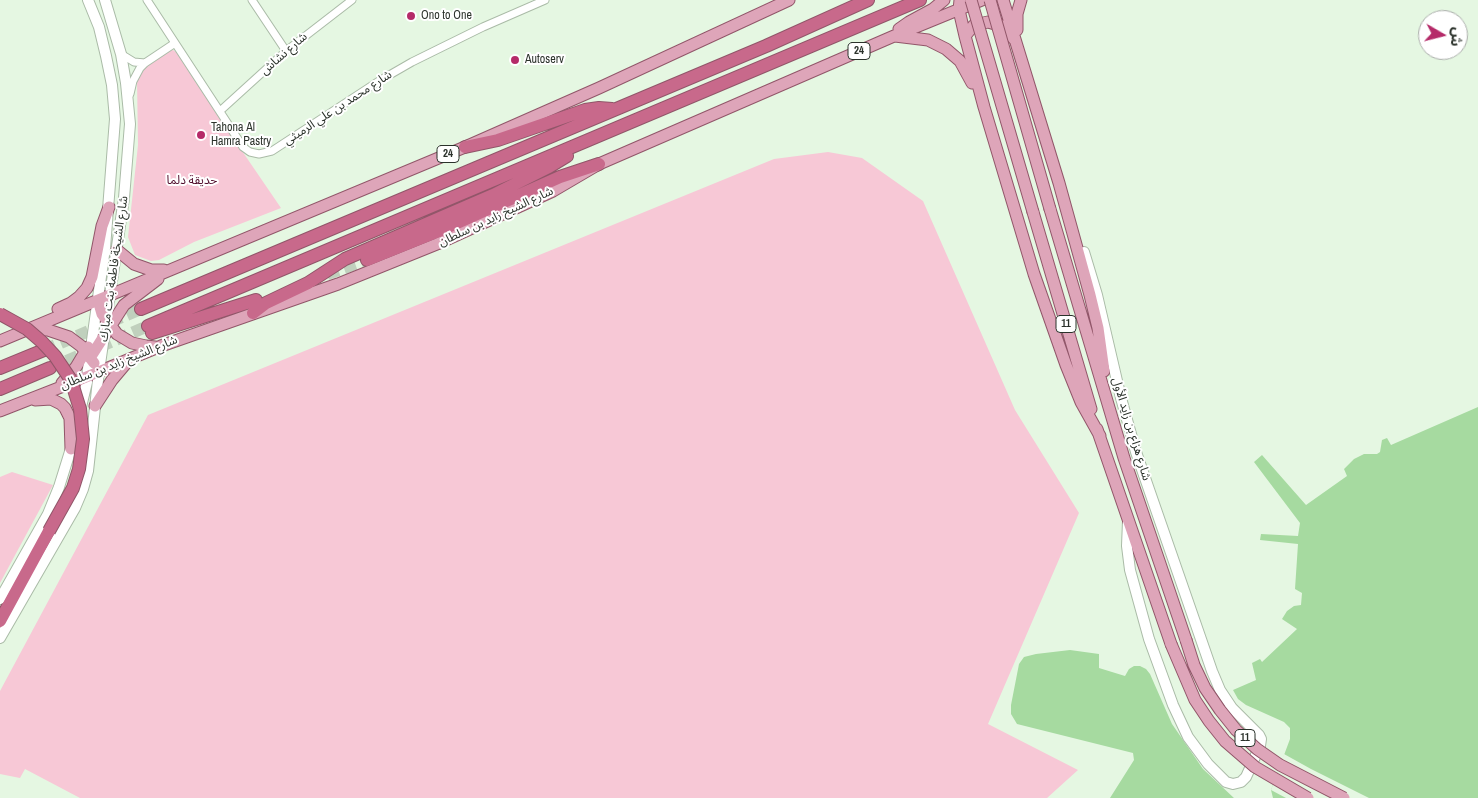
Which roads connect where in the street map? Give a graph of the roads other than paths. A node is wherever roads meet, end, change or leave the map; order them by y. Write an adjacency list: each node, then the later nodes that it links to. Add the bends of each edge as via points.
1 (88, 0): 33 (street, شارع الشيخة فاطمة بنت مبارك, via 103,42 114,102)
2 (105, 0): 23 (street, شارع الشيخة فاطمة بنت مبارك)
3 (147, 0): 20 (street, شارع محمد بن علي الرميثي)
4 (252, 0): 22 (street)
5 (352, 0): 22 (street, شارع نشاش)
6 (545, 0): 28 (street, شارع محمد بن علي الرميثي, via 412,62 268,153 255,154 246,150)
7 (789, 0): 30 (main road, 24)
8 (868, 0): 27 (highway, 24)
9 (920, 0): 29 (highway, شارع الشيخ زايد بن سلطان / 24)
10 (944, 0): 16 (main road)
11 (971, 0): 61 (main road, 11, bridge)
12 (982, 0): 17 (main road, شارع الشيخ زايد بن سلطان / 24)
13 (990, 0): 57 (main road, شارع هزاع بن زايد الأول / 11, bridge)
14 (1004, 0): 21 (main road)
15 (1021, 0): 21 (main road, via 1016,20)
16 (936, 5): 18 (main road, via 905,24)
17 (959, 5): 18 (main road, شارع الشيخ زايد بن سلطان / 24); 19 (main road)
18 (894, 36): 26 (main road, via 928,40 951,52 963,66); 31 (main road, شارع الشيخ زايد بن سلطان / 24)
19 (964, 36): 21 (main road, via 974,25 993,22 1006,29); 26 (main road)
20 (175, 43): 24 (street); 28 (street, شارع محمد بن علي الرميثي)
21 (1018, 45): 32 (main road)
22 (286, 51): 28 (street, شارع نشاش)
23 (121, 54): 24 (street); 25 (street, شارع الشيخة فاطمة بنت مبارك)
24 (144, 63): 25 (street, via 133,81)
25 (128, 101): 34 (street, شارع الشيخة فاطمة بنت مبارك, via 129,149)
26 (984, 107): 61 (main road, via 1051,323 1081,402)
27 (614, 110): 30 (highway, via 585,110); 40 (highway, 24)
28 (220, 111)
29 (579, 144): 39 (highway, شارع الشيخ زايد بن سلطان / 24, via 150,330); 41 (highway, via 549,167 472,205 345,259)
30 (465, 147): 36 (main road, 24)
31 (599, 164): 35 (highway, 24, via 560,177); 41 (main road, شارع الشيخ زايد بن سلطان, via 546,195 437,244 338,284)
32 (1059, 183): 57 (main road, via 1094,311); 63 (street, via 1074,219 1097,295 1136,452 1212,671 1232,708 1261,739 1250,770 1241,782 1229,783 1216,772 1195,747 1179,720 1137,599 1127,554)
33 (109, 207): 38 (street, شارع الشيخة فاطمة بنت مبارك); 45 (main road, via 87,288 71,303)
34 (117, 250): 36 (main road, via 142,268); 37 (street, شارع الشيخة فاطمة بنت مبارك)
35 (367, 260)
36 (168, 270): 37 (main road, 24); 43 (main road, via 129,300)
37 (111, 294): 38 (main road, 24); 43 (street, شارع الشيخة فاطمة بنت مبارك)
38 (98, 300): 43 (main road); 44 (main road); 46 (street, شارع الشيخة فاطمة بنت مبارك)
39 (256, 300)
40 (141, 309)
41 (253, 313): 47 (main road, شارع الشيخ زايد بن سلطان)
42 (0, 314): 65 (highway, bridge, via 27,329 61,363 71,380 80,409 83,440 73,488)
43 (107, 328): 46 (main road); 47 (main road, via 132,343); 49 (main road); 53 (street, شارع الشيخة فاطمة بنت مبارك)
44 (27, 330): 45 (main road); 49 (main road, via 56,332 75,342)
45 (0, 340)
46 (93, 340): 49 (main road)
47 (161, 346): 50 (main road, شارع الشيخ زايد بن سلطان)
48 (44, 350): 51 (highway)
49 (88, 355): 53 (main road); 54 (street, شارع الشيخة فاطمة بنت مبارك); 55 (main road)
50 (130, 359): 53 (main road, شارع الشيخ زايد بن سلطان); 59 (main road)
51 (0, 368)
52 (50, 368): 56 (highway, شارع الشيخ زايد بن سلطان)
53 (100, 371): 54 (main road, شارع الشيخ زايد بن سلطان); 59 (street, شارع الشيخة فاطمة بنت مبارك)
54 (87, 379): 55 (main road, شارع الشيخ زايد بن سلطان); 62 (street, شارع الشيخة فاطمة بنت مبارك)
55 (57, 388): 58 (main road, شارع الشيخ زايد بن سلطان)
56 (0, 389)
57 (1106, 395): 68 (main road, شارع هزاع بن زايد الأول / 11, bridge, via 1124,458 1194,665 1205,688 1236,730 1257,749 1280,765)
58 (24, 400): 60 (main road, شارع الشيخ زايد بن سلطان); 62 (main road, via 51,399 61,404 70,418)
59 (96, 406): 66 (street, شارع الشيخة فاطمة بنت مبارك, via 88,471 80,498)
60 (0, 411)
61 (1100, 436): 63 (main road, 11)
62 (71, 449): 64 (street, شارع الشيخة فاطمة بنت مبارك, via 48,514)
63 (1128, 521): 67 (main road, 11, bridge, via 1171,644 1195,700 1221,736 1255,767)
64 (0, 599)
65 (0, 620)
66 (0, 638)
67 (1308, 798)
68 (1344, 798)

